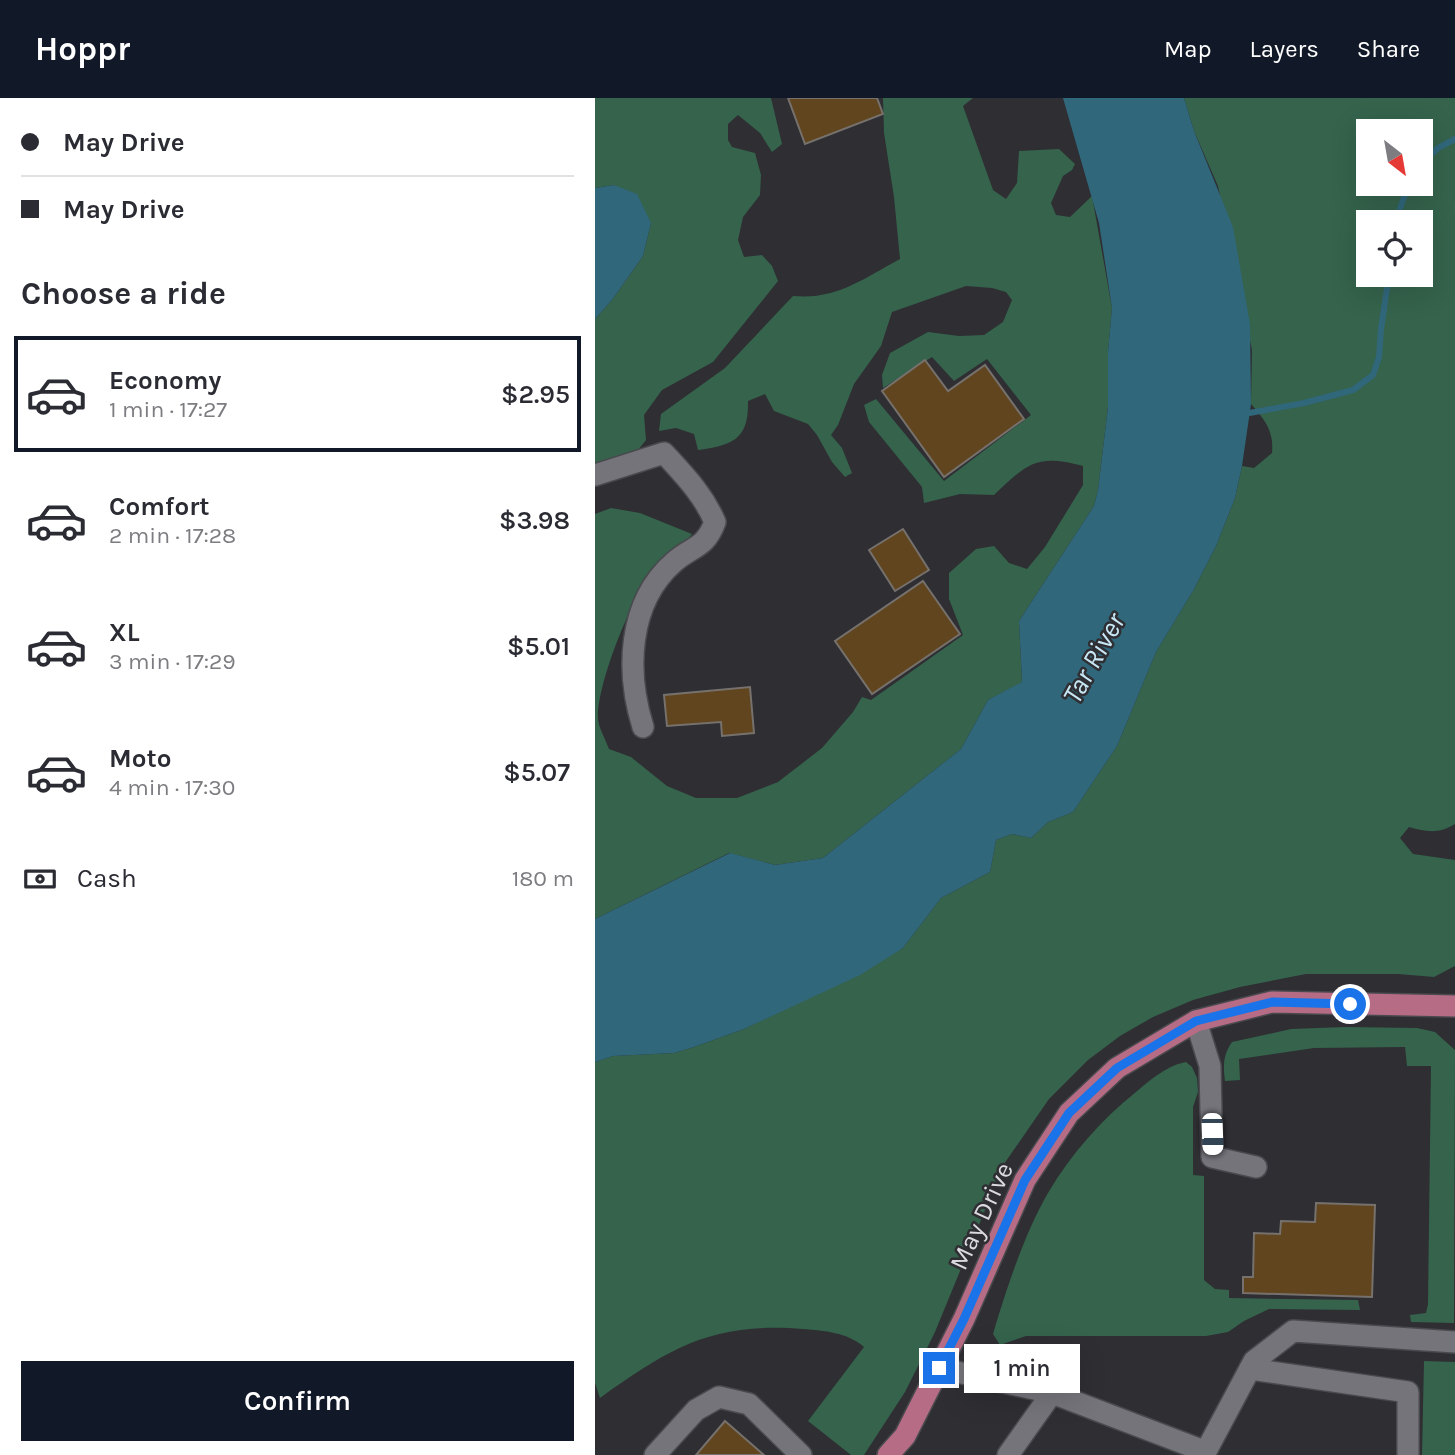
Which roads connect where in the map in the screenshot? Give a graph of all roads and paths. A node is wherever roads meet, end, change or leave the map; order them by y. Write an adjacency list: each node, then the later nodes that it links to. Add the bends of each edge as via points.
1 (595, 475): 2 (street, via 664,453 697,489 715,522 709,538 660,577 638,624 632,684)
2 (643, 727)
3 (1455, 1006): 4 (main road, May Drive, via 1272,1002)
4 (1196, 1021): 5 (street, via 1210,1066 1212,1157); 7 (main road, May Drive, via 1117,1068 1069,1113 1025,1180)
5 (1256, 1167)
6 (1455, 1342): 8 (street, via 1293,1331)
7 (939, 1368): 9 (street); 13 (main road, May Drive, via 905,1436)
8 (1250, 1369): 10 (street); 15 (street, via 1408,1392)
9 (1052, 1393): 10 (street); 14 (street)
10 (1204, 1453)
11 (656, 1455): 12 (street, via 696,1410 719,1397 749,1404)
12 (801, 1455)
13 (888, 1455)
14 (1008, 1455)
15 (1408, 1455)

